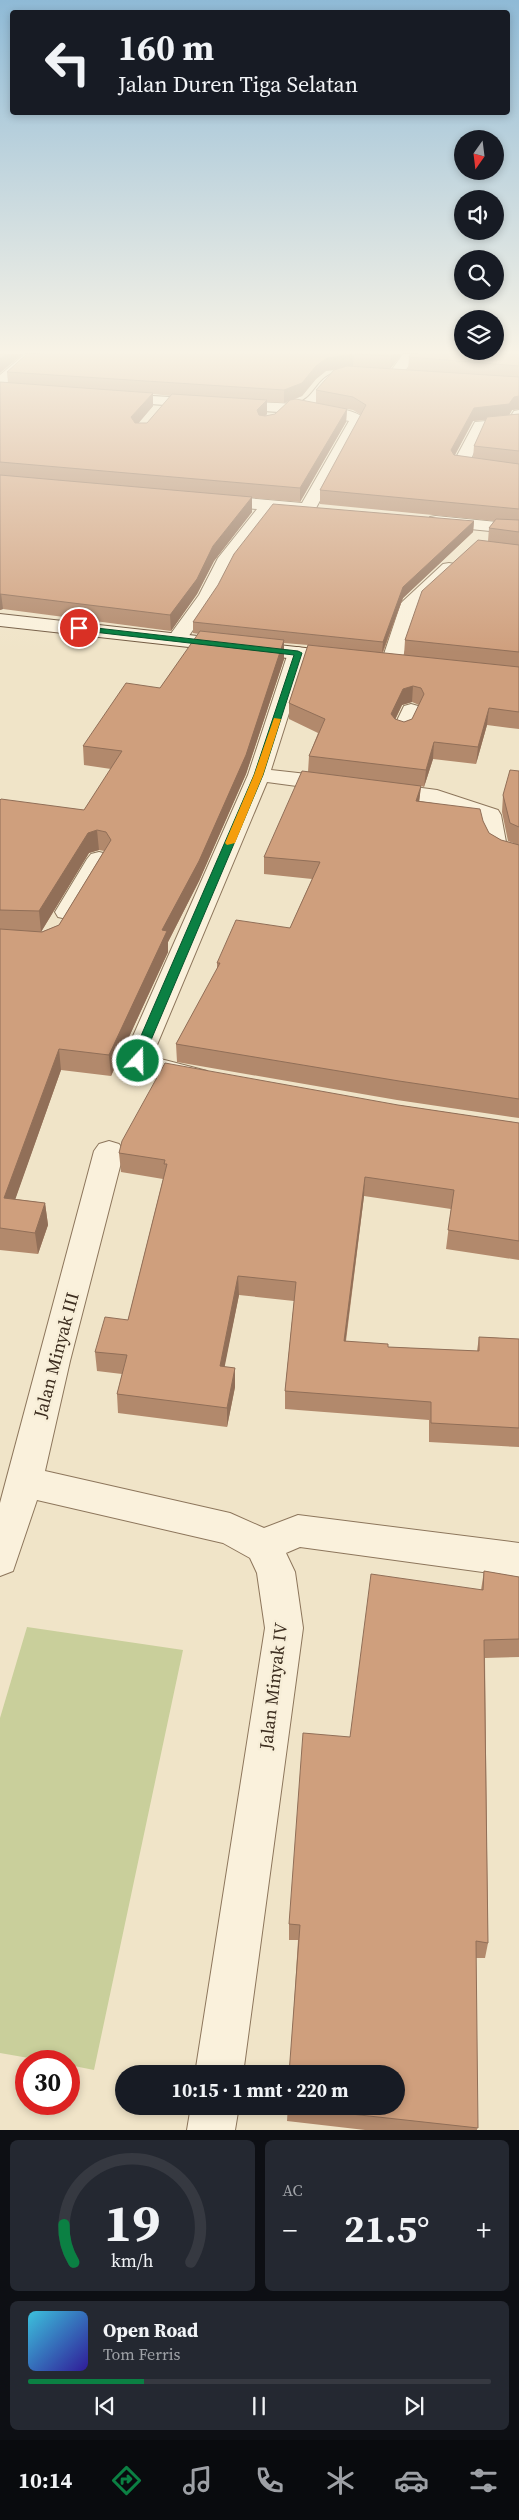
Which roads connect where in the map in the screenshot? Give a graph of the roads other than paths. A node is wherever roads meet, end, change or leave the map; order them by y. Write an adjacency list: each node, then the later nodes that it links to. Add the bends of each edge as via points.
1 (337, 453): 6 (street)
2 (466, 453): 3 (street, via 460,465)
3 (519, 472)
4 (200, 499): 5 (street)
5 (269, 505): 6 (street); 14 (street, via 224,562 208,595)
6 (306, 508): 7 (street)
7 (326, 510)
8 (422, 519): 9 (street)
9 (490, 526): 10 (street); 11 (street)
10 (519, 528)
11 (478, 540)
12 (459, 558): 15 (street, via 410,603 384,662)
13 (0, 620): 14 (street)
14 (177, 639): 15 (street)
15 (298, 653): 18 (street)
16 (411, 710): 17 (street)
17 (402, 731)
18 (259, 775): 19 (street, via 437,797 477,809 490,815 496,845 504,852); 22 (street, via 138,1061 153,1068)
19 (519, 854)
20 (99, 859): 21 (street)
21 (56, 931)
22 (218, 1080)
23 (110, 1151): 24 (street, Jalan Minyak III)
24 (25, 1482): 25 (street, via 230,1528); 26 (street, Jalan Minyak III)
25 (263, 1546): 27 (street, via 298,1531); 28 (street, Jalan Minyak IV, via 276,1572 284,1628)
26 (0, 1559)
27 (519, 1560)
28 (220, 2065)
29 (213, 2115): 30 (street)
30 (211, 2130)

